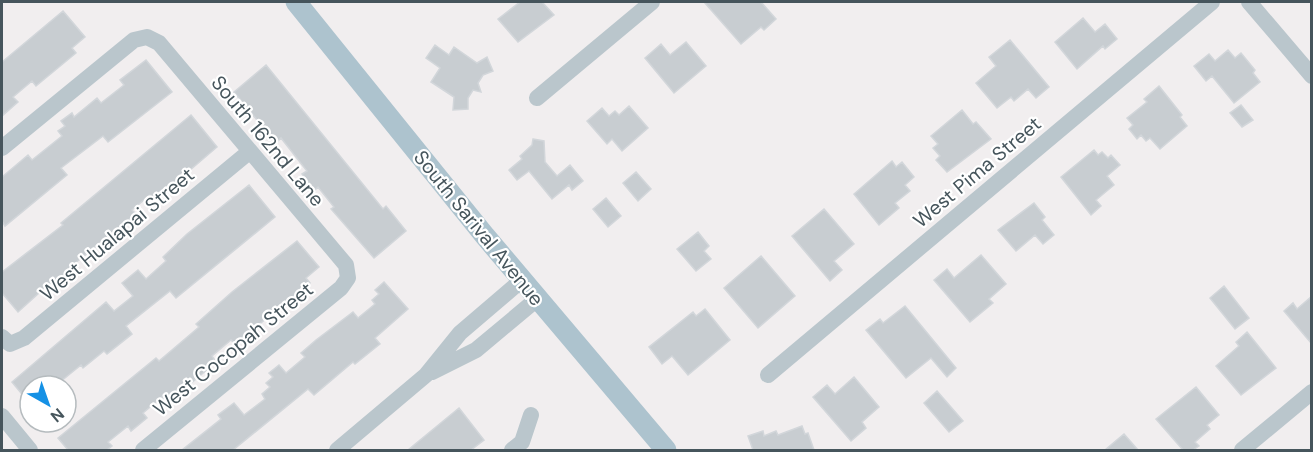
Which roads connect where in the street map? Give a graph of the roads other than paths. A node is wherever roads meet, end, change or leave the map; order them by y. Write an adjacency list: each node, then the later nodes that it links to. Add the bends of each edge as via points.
1 (296, 2): 10 (main road, South Sarival Avenue)
2 (652, 2): 6 (street)
3 (1212, 2): 14 (street, West Pima Street)
4 (1249, 2): 5 (street)
5 (1311, 76)
6 (537, 98)
7 (2, 148): 8 (street, South 162nd Lane, via 134,40 147,37 159,43)
8 (249, 152): 9 (street, South 162nd Lane, via 346,265); 12 (street, West Hualapai Street, via 24,338)
9 (348, 278): 19 (street, West Cocopah Street, via 341,288)
10 (522, 280): 11 (main road, South Sarival Avenue); 13 (street, via 460,333)
11 (537, 299): 13 (street, via 476,350); 22 (main road, South Sarival Avenue)
12 (6, 341)
13 (426, 375): 20 (street)
14 (768, 375)
15 (1311, 392): 23 (street)
16 (531, 415): 21 (street, via 522,442)
17 (2, 416): 18 (street)
18 (30, 450)
19 (143, 450)
20 (337, 450)
21 (512, 450)
22 (666, 450)
23 (1242, 450)

